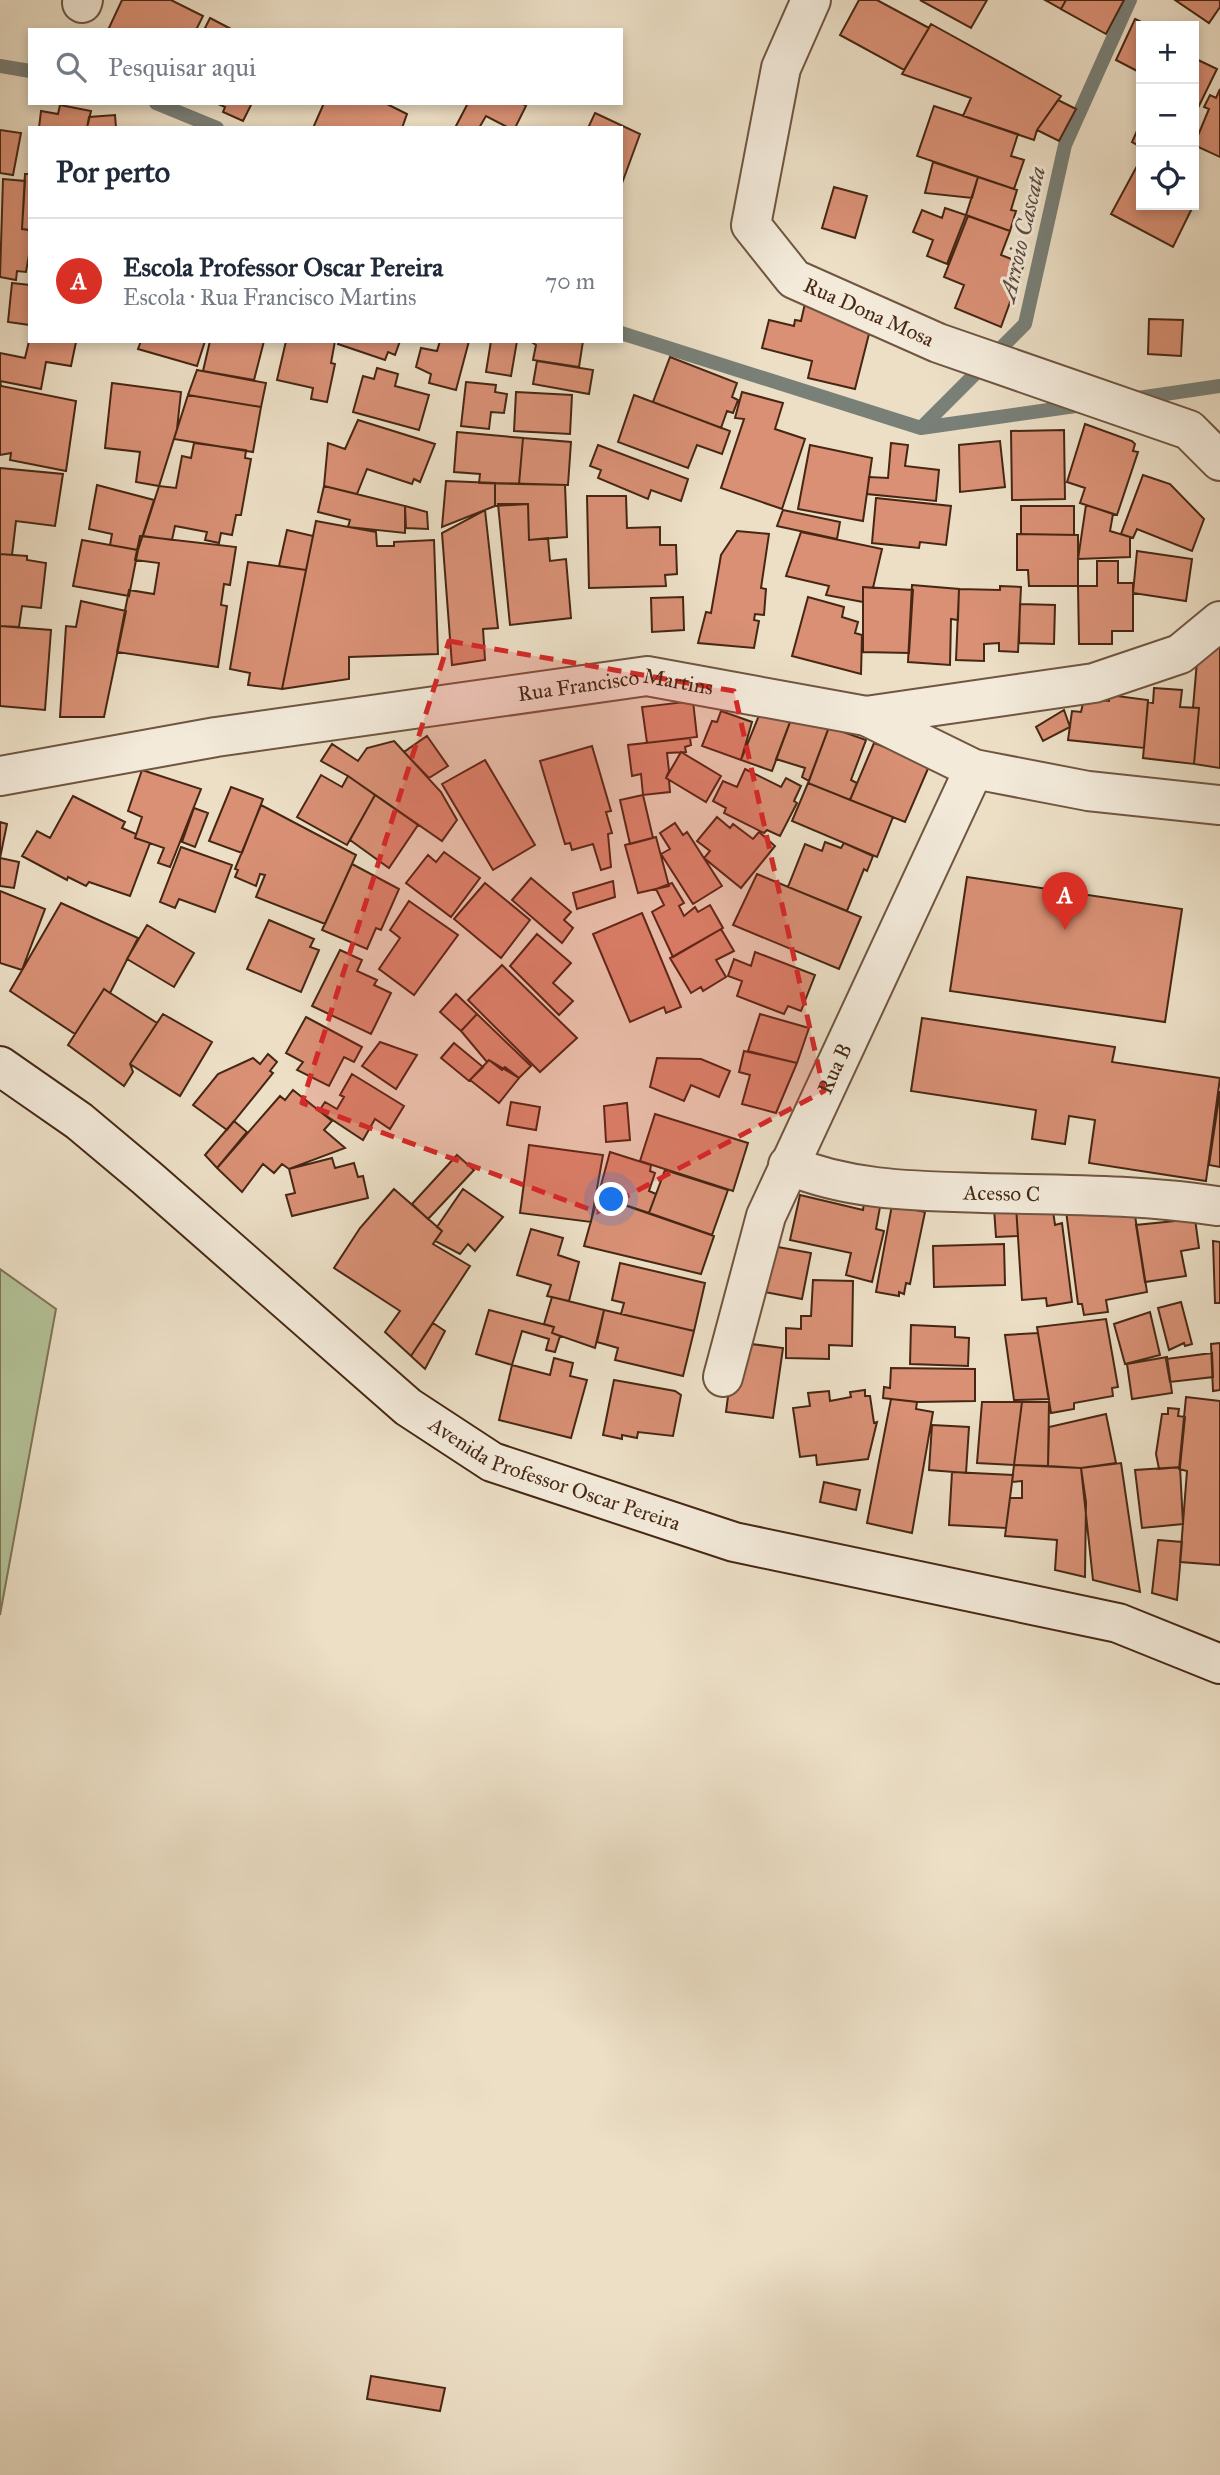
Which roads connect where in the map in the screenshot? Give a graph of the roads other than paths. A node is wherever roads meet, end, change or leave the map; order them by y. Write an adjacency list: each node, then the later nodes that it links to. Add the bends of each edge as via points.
1 (811, 0): 2 (street, Rua Dona Mosa, via 781,68 751,225 794,279 938,342 1189,430)
2 (1220, 461)
3 (1220, 621): 4 (street, via 1180,654 1094,683)
4 (866, 716): 5 (street, Rua Francisco Martins); 6 (street, Rua Francisco Martins, via 647,676 216,737)
5 (974, 769): 7 (street, Rua Francisco Martins, via 1088,791); 9 (street, Rua B)
6 (0, 776)
7 (1220, 805)
8 (0, 1066): 12 (street, Avenida Professor Oscar Pereira, via 79,1121 408,1406 492,1462 734,1542 1118,1623)
9 (788, 1165): 10 (street, Acesso C, via 821,1179 890,1190 1162,1198); 11 (street, Rua B, via 766,1216)
10 (1217, 1206)
11 (723, 1377)
12 (1218, 1657)

